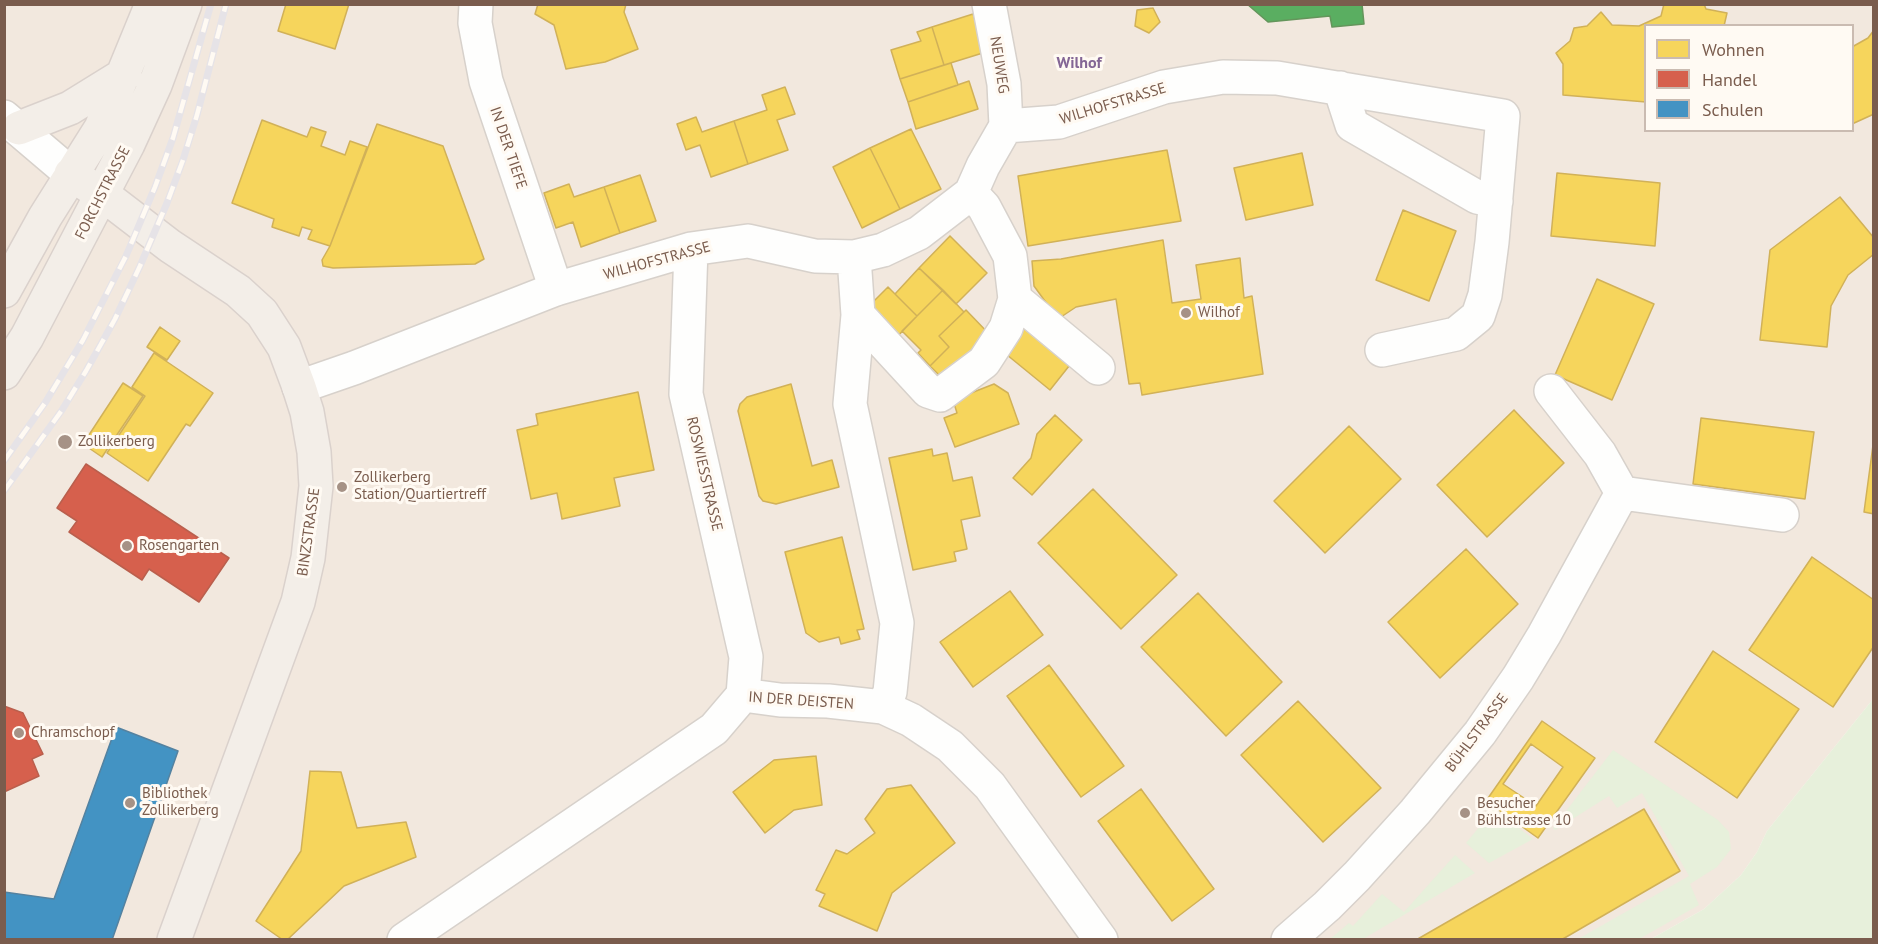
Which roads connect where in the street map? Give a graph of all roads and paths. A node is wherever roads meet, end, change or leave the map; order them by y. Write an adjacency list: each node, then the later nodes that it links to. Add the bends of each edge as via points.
1 (152, 4): 5 (main road)
2 (185, 4): 11 (main road, FORCHSTRASSE, via 155,85)
3 (476, 4): 15 (street, IN DER TIEFE, via 475,23 486,81)
4 (989, 4): 8 (street, NEUWEG, via 1004,84)
5 (124, 74): 7 (main road, via 70,108); 9 (main road, via 101,128)
6 (1340, 88): 8 (street, WILHOFSTRASSE, via 1277,78 1223,77 1164,87 1059,122); 12 (street, via 1352,125 1477,197); 12 (street, WILHOFSTRASSE, via 1503,116)
7 (12, 123): 9 (street)
8 (1006, 126): 10 (street, WILHOFSTRASSE)
9 (71, 174): 11 (main road, BINZSTRASSE); 16 (main road)
10 (971, 193): 14 (street, WILHOFSTRASSE, via 919,233 883,250); 17 (street, via 984,207 1010,256)
11 (102, 194): 21 (main road, FORCHSTRASSE); 22 (main road, BINZSTRASSE, via 238,291 262,314 284,347)
12 (1496, 201): 19 (street, via 1485,295 1478,316 1456,334)
13 (691, 249): 14 (street, WILHOFSTRASSE, via 748,241 815,255); 15 (street, WILHOFSTRASSE); 26 (street, ROSWIESSTRASSE, via 686,394 746,657)
14 (854, 256): 18 (street)
15 (556, 289): 22 (street, WILHOFSTRASSE)
16 (4, 291)
17 (1015, 299): 18 (street, via 1006,328 984,362 940,395 928,391); 20 (street)
18 (858, 315): 27 (street, via 850,404 897,623 890,692)
19 (1382, 350)
20 (1098, 368)
21 (4, 373)
22 (299, 387): 28 (main road, BINZSTRASSE, via 307,412 316,486 308,558 298,602)
23 (1551, 392): 24 (street, via 1600,454)
24 (1622, 493): 25 (street); 31 (street, BÜHLSTRASSE, via 1544,635 1480,733 1358,876)
25 (1782, 514)
26 (742, 695): 27 (street, IN DER DEISTEN); 29 (street, IN DER DEISTEN, via 714,729)
27 (883, 707): 30 (street, IN DER DEISTEN, via 950,746 990,786)
28 (174, 939)
29 (404, 939)
30 (1101, 939)
31 (1288, 939)

